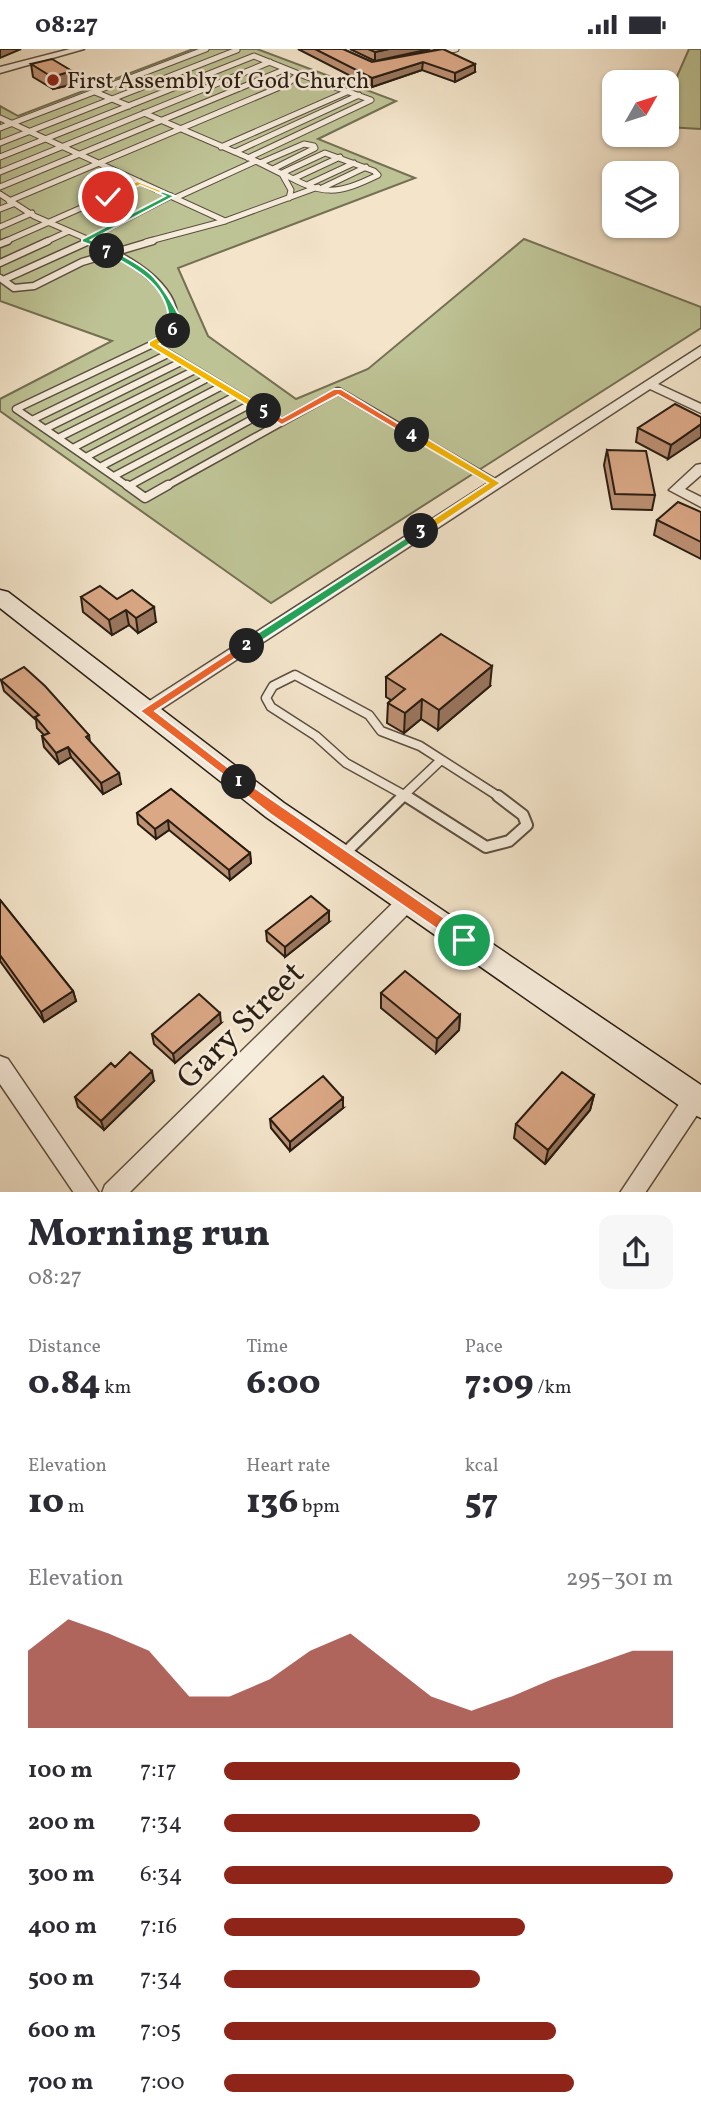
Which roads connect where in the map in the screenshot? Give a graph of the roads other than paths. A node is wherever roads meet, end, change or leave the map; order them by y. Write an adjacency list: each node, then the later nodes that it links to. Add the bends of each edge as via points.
1 (80, 49): 9 (street)
2 (206, 49): 12 (lane)
3 (456, 49): 5 (lane)
4 (236, 50): 6 (lane); 14 (lane)
5 (429, 55)
6 (254, 56): 7 (lane); 15 (lane)
7 (270, 62): 8 (lane); 16 (lane)
8 (286, 69): 10 (lane); 18 (lane)
9 (0, 70)
10 (299, 74): 11 (lane); 21 (lane, via 287,84)
11 (349, 91): 13 (lane); 25 (lane)
12 (95, 92): 14 (lane); 19 (lane)
13 (359, 95): 27 (lane); 31 (lane, via 371,100)
14 (113, 99): 15 (lane); 22 (lane)
15 (129, 106): 16 (lane); 23 (lane)
16 (145, 113): 18 (lane); 26 (lane)
17 (0, 118): 19 (lane)
18 (161, 120): 21 (lane); 28 (lane)
19 (12, 124): 20 (lane); 22 (lane)
20 (0, 128)
21 (181, 129): 25 (lane); 34 (lane)
22 (29, 131): 23 (lane); 24 (lane)
23 (45, 139): 26 (lane); 29 (lane)
24 (0, 143)
25 (221, 146): 27 (lane)
26 (62, 147): 28 (lane); 37 (lane)
27 (235, 152): 31 (lane)
28 (79, 154): 34 (lane); 42 (lane)
29 (0, 157)
30 (340, 157): 33 (lane); 38 (lane, via 325,153); 39 (lane)
31 (248, 158): 32 (lane)
32 (258, 162): 36 (lane); 36 (lane, via 304,144 314,146); 45 (lane)
33 (354, 163): 35 (lane); 41 (lane)
34 (100, 164): 40 (lane); 47 (lane)
35 (366, 167): 43 (lane); 43 (lane, via 377,174 342,192)
36 (272, 169): 38 (lane)
37 (0, 172)
38 (282, 173): 39 (lane); 46 (lane, via 291,190)
39 (295, 178): 41 (lane)
40 (140, 182): 45 (lane); 51 (lane)
41 (309, 184): 43 (lane)
42 (0, 187)
43 (320, 188): 46 (lane)
44 (0, 194): 47 (lane)
45 (173, 197): 50 (lane); 54 (lane)
46 (289, 198): 50 (lane)
47 (7, 202): 48 (lane); 49 (lane)
48 (0, 209)
49 (32, 213): 51 (lane); 52 (lane)
50 (225, 221): 56 (lane)
51 (50, 223): 53 (lane); 55 (lane)
52 (0, 227)
53 (67, 232): 54 (lane); 57 (lane)
54 (86, 241): 56 (lane); 58 (lane)
55 (0, 244)
56 (111, 252): 58 (lane, via 34,286 14,288); 59 (lane, via 150,275 175,315 172,332)
57 (0, 263)
58 (1, 279)
59 (153, 344): 61 (lane); 72 (lane, via 16,409)
60 (701, 350): 65 (street)
61 (168, 354): 62 (lane); 72 (lane)
62 (181, 362): 63 (lane); 74 (lane)
63 (195, 370): 64 (lane); 75 (lane)
64 (208, 378): 66 (lane); 76 (lane)
65 (654, 381): 68 (street); 70 (street); 81 (street)
66 (222, 386): 67 (lane); 77 (lane)
67 (237, 395): 69 (lane); 78 (lane)
68 (701, 398)
69 (251, 404): 71 (lane); 80 (lane)
70 (701, 409)
71 (265, 412): 73 (lane); 82 (lane)
72 (32, 420): 74 (lane)
73 (282, 422): 81 (lane, via 338,391); 82 (lane, via 145,498)
74 (45, 429): 75 (lane)
75 (58, 438): 76 (lane)
76 (73, 448): 77 (lane)
77 (86, 457): 78 (lane)
78 (100, 467): 80 (lane)
79 (701, 468): 83 (street, via 676,490)
80 (114, 476): 82 (lane)
81 (496, 483): 85 (street)
82 (129, 486)
83 (701, 503)
84 (0, 597): 85 (main road)
85 (146, 711): 88 (main road)
86 (441, 760): 87 (lane); 87 (lane, via 523,815 527,825 516,838 486,847); 87 (lane, via 381,731 369,715 295,675 267,691 271,707 316,736 346,763)
87 (404, 795): 88 (lane)
88 (342, 856): 89 (main road)
89 (408, 901): 91 (main road); 93 (street, Gary Street)
90 (0, 1066): 92 (street)
91 (698, 1101): 94 (street)
92 (88, 1192)
93 (113, 1192)
94 (631, 1192)

